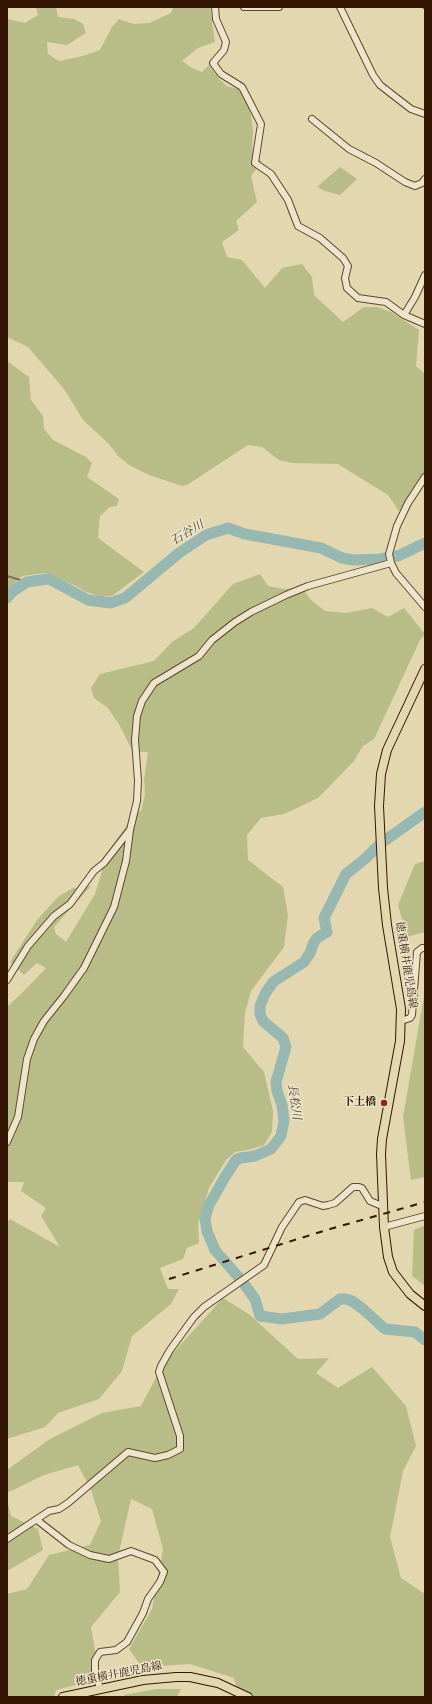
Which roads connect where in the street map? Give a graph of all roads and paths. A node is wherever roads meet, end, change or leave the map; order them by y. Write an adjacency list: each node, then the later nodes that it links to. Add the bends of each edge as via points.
1 (215, 7): 9 (street, via 216,19 226,42 224,50 213,63 221,74 242,87 261,124 255,163 271,174 288,200 298,226 320,238 343,258 348,266 345,278 347,288 358,298 386,302)
2 (244, 7): 3 (street)
3 (279, 7)
4 (340, 7): 5 (street, via 380,85 411,108)
5 (425, 114)
6 (312, 119): 7 (street, via 349,149 405,182 415,186)
7 (425, 179)
8 (425, 275): 9 (street, via 416,297)
9 (404, 315): 10 (street)
10 (425, 324)
11 (425, 477): 12 (street, via 397,526 389,554)
12 (391, 563): 13 (street, via 396,573); 15 (street, via 308,586 251,612 212,640 199,656 154,684 142,700 137,716 137,801)
13 (425, 608)
14 (425, 669): 18 (main road, 徳重横井鹿児島線, via 387,750 380,786 383,888 399,988)
15 (130, 830): 17 (street, via 104,863 94,871 70,904 54,916 28,946); 19 (street, via 126,861 114,907 84,968 34,1039 27,1059 18,1116)
16 (425, 948): 18 (street, via 417,952 412,1015)
17 (7, 980)
18 (401, 1022): 20 (main road, 徳重横井鹿児島線, via 400,1041 382,1139)
19 (7, 1142)
20 (382, 1206): 22 (main road, 徳重横井鹿児島線); 24 (street, via 370,1201 362,1188 358,1187 353,1187 328,1206 305,1200 299,1202 282,1226 264,1265 204,1307 194,1317 170,1350 159,1372 180,1436 180,1449 155,1458 128,1452 68,1503 59,1509 49,1511)
21 (425, 1216): 22 (street)
22 (384, 1227): 23 (main road, 徳重横井鹿児島線, via 393,1272 410,1294)
23 (425, 1306)
24 (37, 1520): 25 (street); 26 (street, via 69,1545 90,1555 109,1559 131,1552 155,1560 164,1572 126,1642 116,1650 100,1652 94,1660)
25 (7, 1539)
26 (100, 1689): 27 (main road, 徳重横井鹿児島線); 28 (main road, 徳重横井鹿児島線, via 165,1677 190,1677 218,1683)
27 (63, 1697)
28 (248, 1697)

